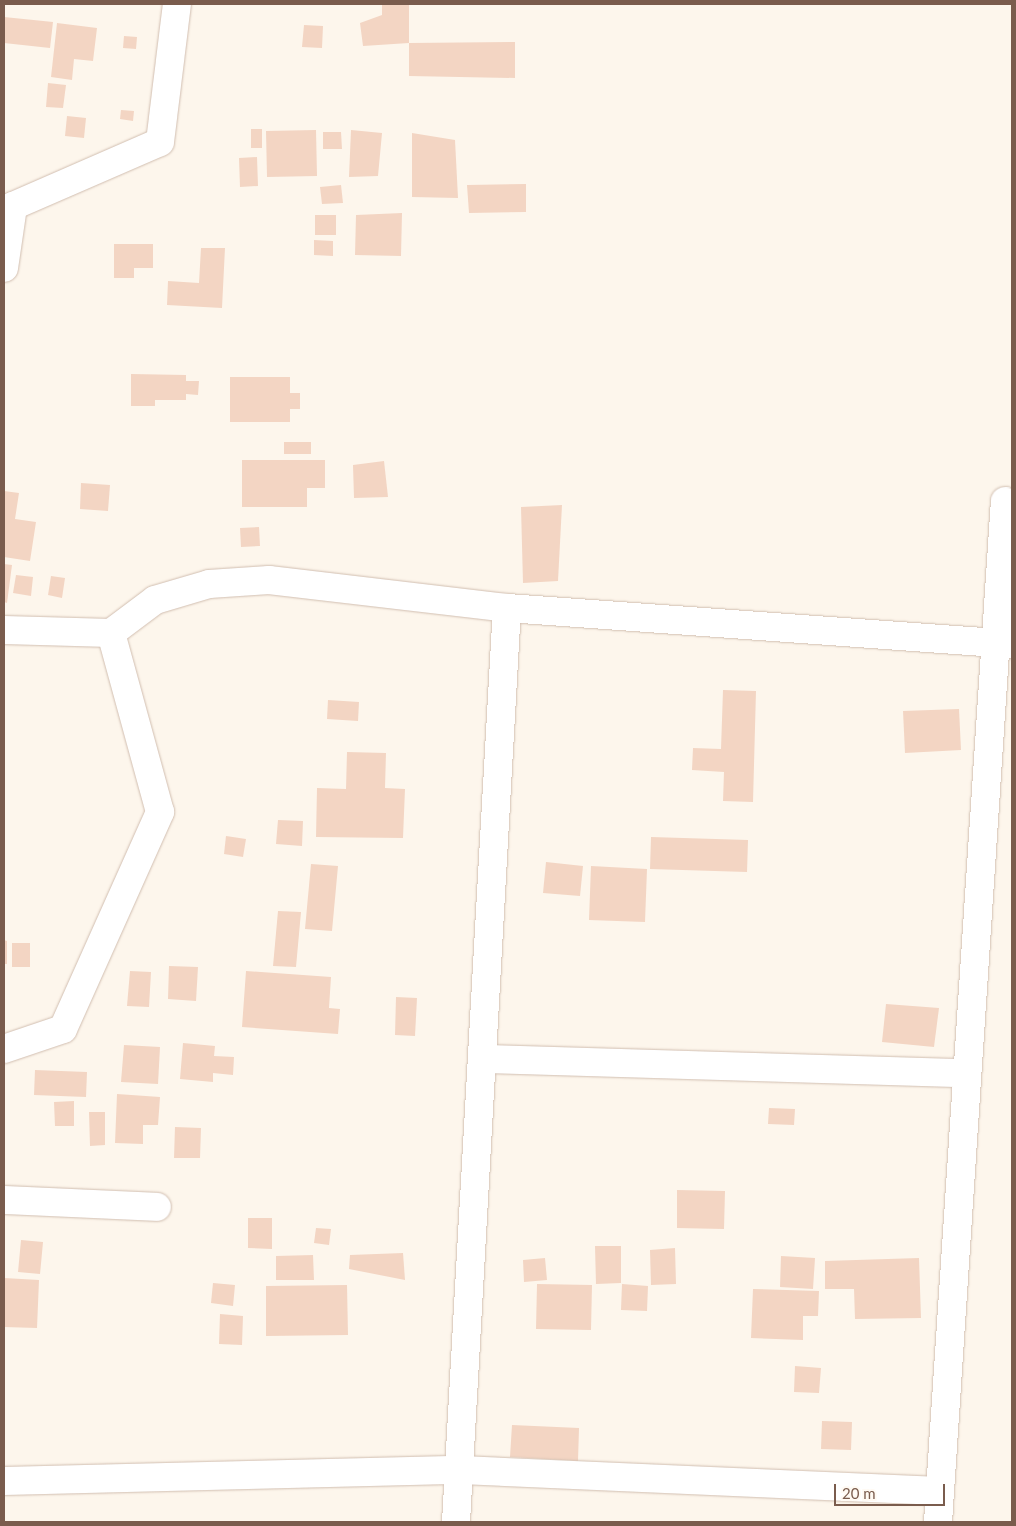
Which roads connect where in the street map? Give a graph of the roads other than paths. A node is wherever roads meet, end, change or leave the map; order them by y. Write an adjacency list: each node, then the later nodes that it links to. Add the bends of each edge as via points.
1 (177, 4): 2 (street, via 160,142)
2 (9, 205): 3 (street)
3 (4, 268)
4 (1005, 501): 8 (street)
5 (507, 608): 7 (street, via 269,580 209,584 155,600); 8 (street); 10 (street)
6 (4, 630): 7 (street)
7 (111, 633): 9 (street, via 160,812 63,1029)
8 (1004, 644): 11 (street)
9 (4, 1049)
10 (484, 1059): 11 (street); 14 (street)
11 (968, 1073): 16 (street)
12 (4, 1200): 13 (street)
13 (157, 1207)
14 (461, 1470): 15 (street); 16 (street); 17 (street)
15 (4, 1481)
16 (940, 1491): 18 (street)
17 (456, 1522)
18 (938, 1522)

